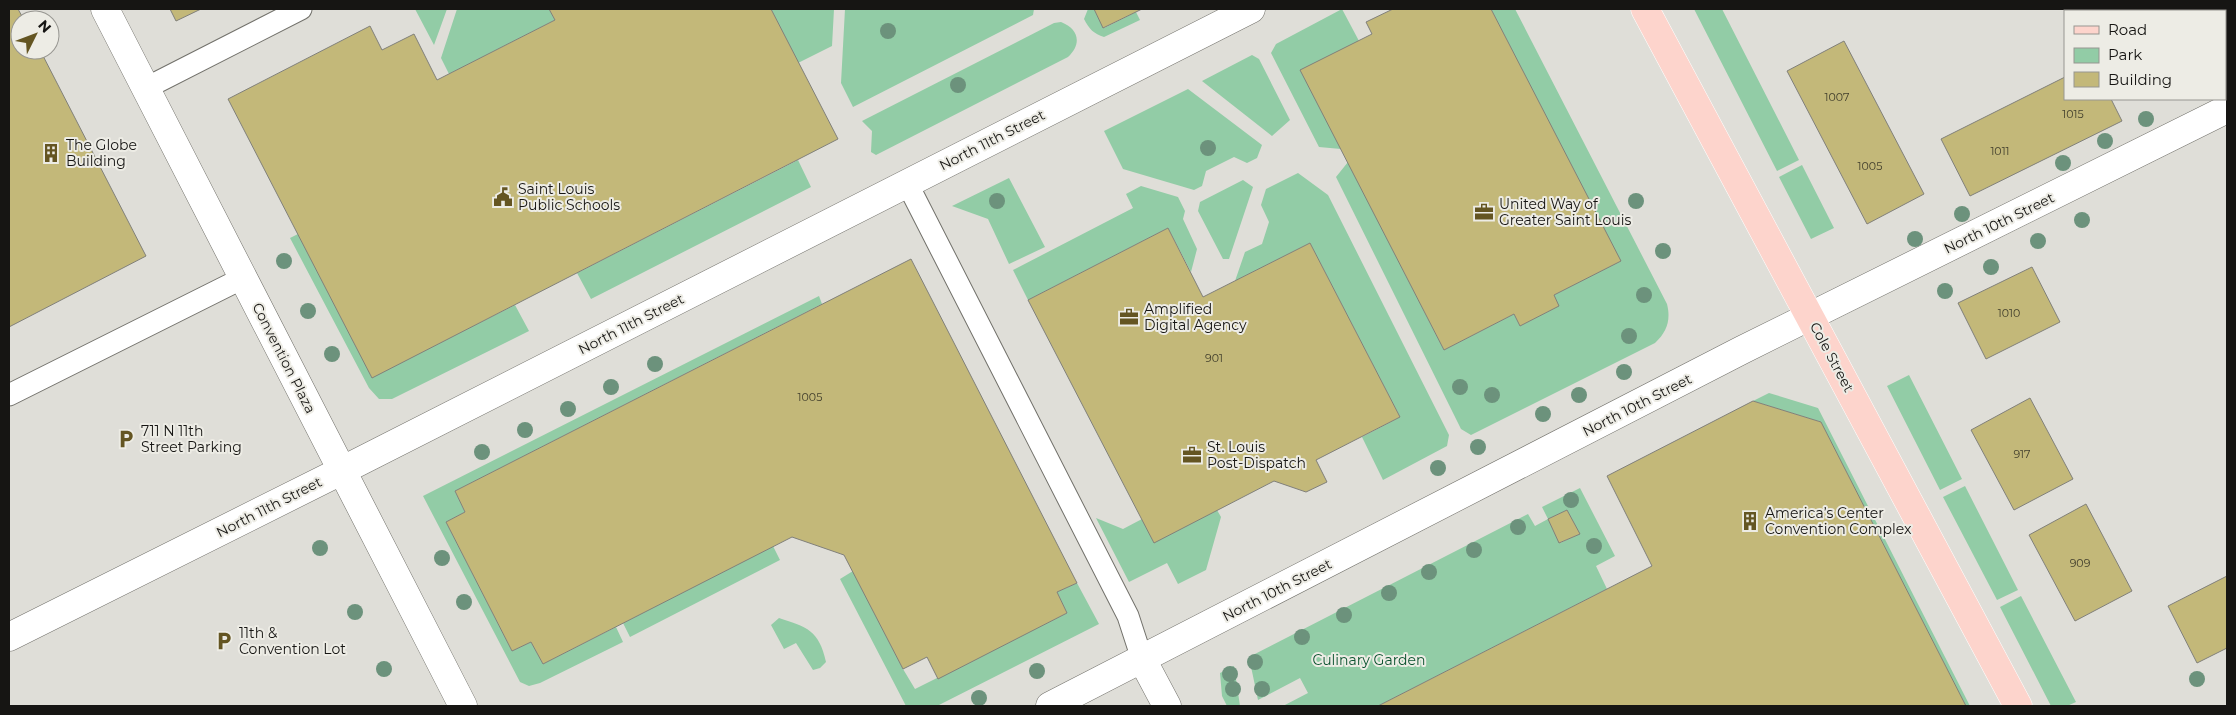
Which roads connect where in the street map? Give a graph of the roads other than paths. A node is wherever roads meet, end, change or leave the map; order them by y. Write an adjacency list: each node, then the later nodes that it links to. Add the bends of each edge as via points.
1 (105, 9): 5 (street, Convention Plaza)
2 (301, 9): 5 (lane)
3 (1251, 9): 7 (street, North 11th Street)
4 (1645, 9): 9 (main road, Cole Street)
5 (146, 88): 8 (street, Convention Plaza)
6 (2227, 109): 9 (street, North 10th Street)
7 (907, 183): 11 (street, North 11th Street); 13 (lane, via 1128,616)
8 (243, 278): 10 (lane); 11 (street, Convention Plaza)
9 (1810, 316): 13 (street, North 10th Street); 17 (main road, Cole Street)
10 (9, 395)
11 (341, 471): 12 (street, North 11th Street); 14 (street, Convention Plaza)
12 (9, 637)
13 (1142, 659): 15 (street, North 10th Street); 16 (street)
14 (463, 706)
15 (1050, 706)
16 (1167, 706)
17 (2018, 706)

